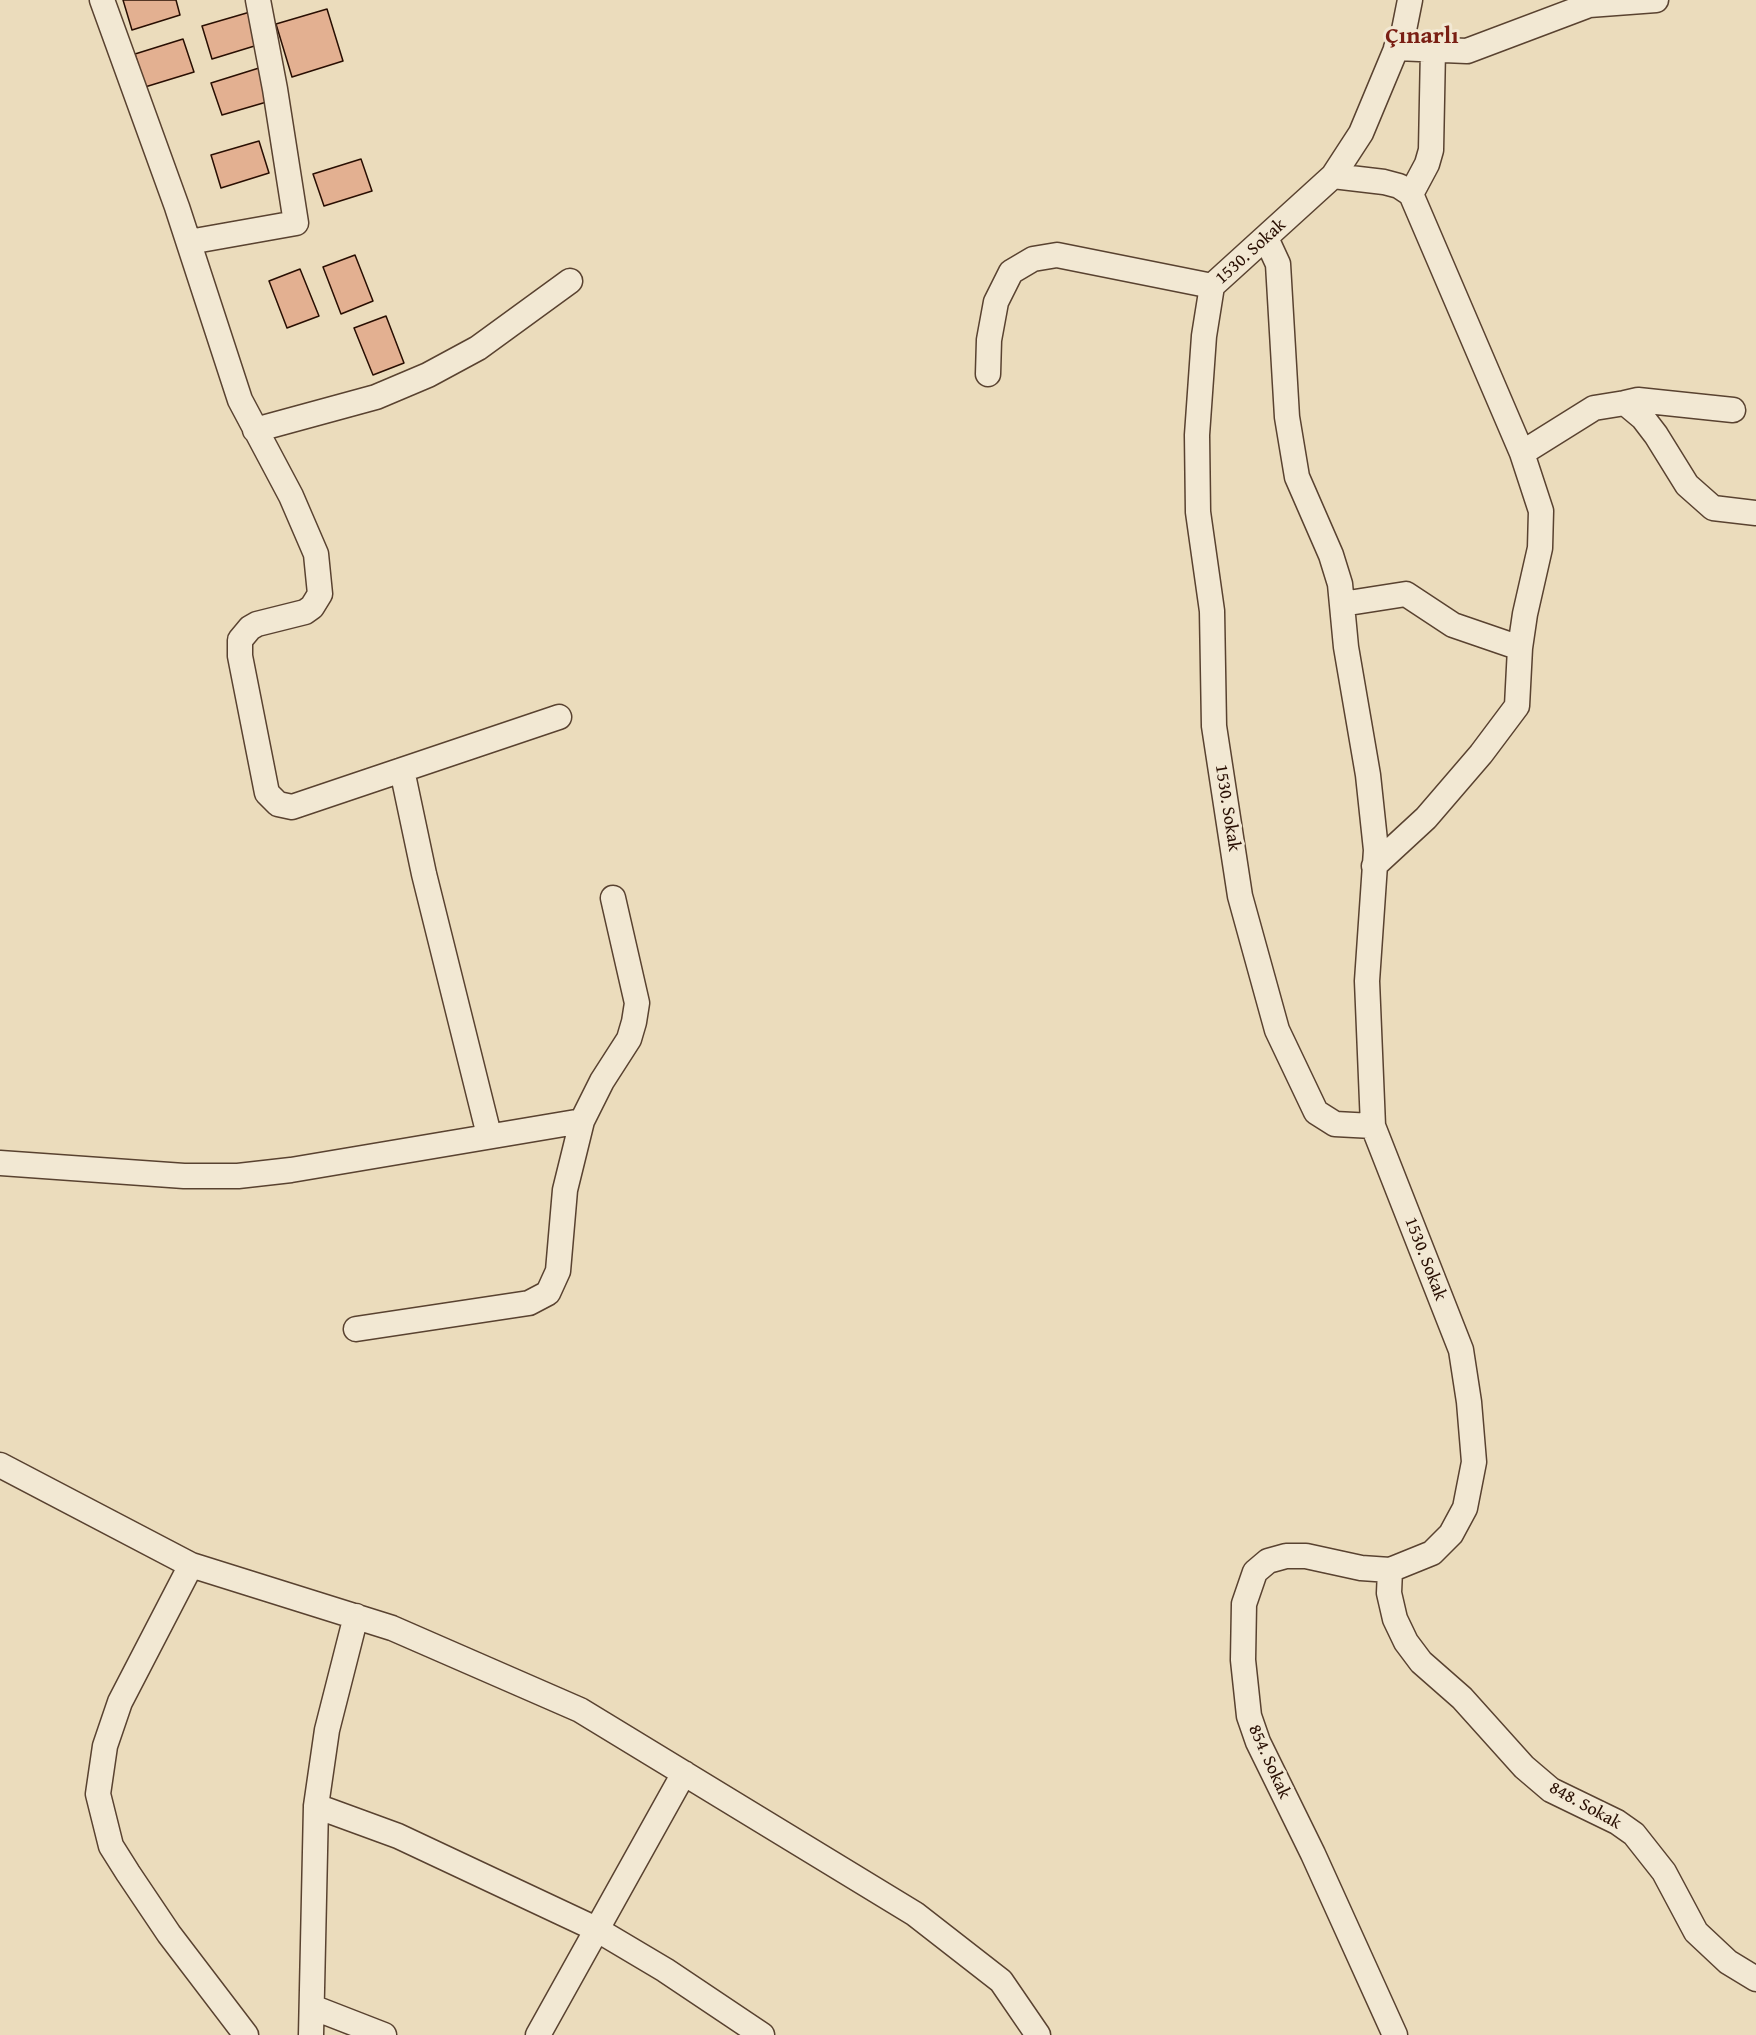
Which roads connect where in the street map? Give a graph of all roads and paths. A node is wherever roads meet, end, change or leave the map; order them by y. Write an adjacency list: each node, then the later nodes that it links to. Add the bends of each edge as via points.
1 (102, 0): 10 (street)
2 (258, 0): 10 (street, via 296,223)
3 (1410, 0): 5 (street, 1530. Sokak)
4 (1656, 0): 6 (street, via 1588,5 1467,51)
5 (1396, 48): 6 (street); 7 (street, 1530. Sokak, via 1361,134)
6 (1433, 49): 8 (street, via 1431,150)
7 (1333, 176): 8 (street, via 1384,182); 9 (street, 1530. Sokak)
8 (1411, 194): 17 (street)
9 (1266, 238): 12 (street, 1530. Sokak); 19 (street, via 1278,264 1287,417 1297,477 1331,555)
10 (189, 243): 16 (street, via 240,400)
11 (570, 281): 16 (street, via 478,348 428,375 367,400)
12 (1212, 286): 13 (street, via 1057,255 1033,259 1011,272 996,302); 26 (street, 1530. Sokak, via 1197,435 1198,512 1212,611 1214,726 1240,896 1277,1030 1316,1112 1335,1124)
13 (988, 374)
14 (1624, 404): 15 (street, via 1638,400); 17 (street, via 1594,408); 18 (street, via 1643,418 1687,485 1713,508)
15 (1733, 410)
16 (255, 430): 22 (street, via 291,496 316,554 320,587 317,601 306,612 257,624 240,640 267,793 278,804 292,807)
17 (1522, 453): 20 (street, via 1541,511 1540,548)
18 (1756, 513)
19 (1342, 604): 20 (street, via 1406,594 1453,625); 23 (street, via 1368,775 1376,850)
20 (1520, 648): 23 (street, via 1516,706 1426,818)
21 (559, 717): 22 (street)
22 (402, 770): 27 (street)
23 (1374, 866): 26 (street, via 1367,981)
24 (613, 898): 25 (street, via 636,1013 629,1039)
25 (582, 1121): 27 (street); 29 (street, via 565,1190 558,1270 548,1293 529,1303)
26 (1373, 1126): 32 (street, 1530. Sokak, via 1461,1350 1474,1462 1465,1508 1451,1534 1432,1553)
27 (489, 1135): 28 (street, via 238,1176)
28 (0, 1163)
29 (356, 1329)
30 (0, 1465): 31 (street)
31 (191, 1565): 33 (street); 39 (street, via 120,1702 105,1746 98,1794 111,1846 169,1934)
32 (1390, 1570): 37 (street, 848. Sokak, via 1389,1593 1395,1619 1421,1662 1462,1698 1544,1784 1634,1834 1664,1872 1696,1932 1728,1962); 45 (street, 854. Sokak, via 1306,1556 1268,1561 1255,1572 1244,1604 1243,1660 1249,1716 1258,1742)
33 (356, 1616): 34 (street, via 580,1710); 35 (street, via 327,1730)
34 (684, 1773): 36 (street); 44 (street, via 915,1914 1001,1981)
35 (316, 1806): 36 (street, via 398,1836); 38 (street)
36 (596, 1929): 42 (street); 43 (street)
37 (1756, 1979)
38 (312, 2007): 40 (street); 41 (street)
39 (246, 2035)
40 (311, 2035)
41 (384, 2035)
42 (538, 2035)
43 (762, 2035)
44 (1038, 2035)
45 (1395, 2035)

